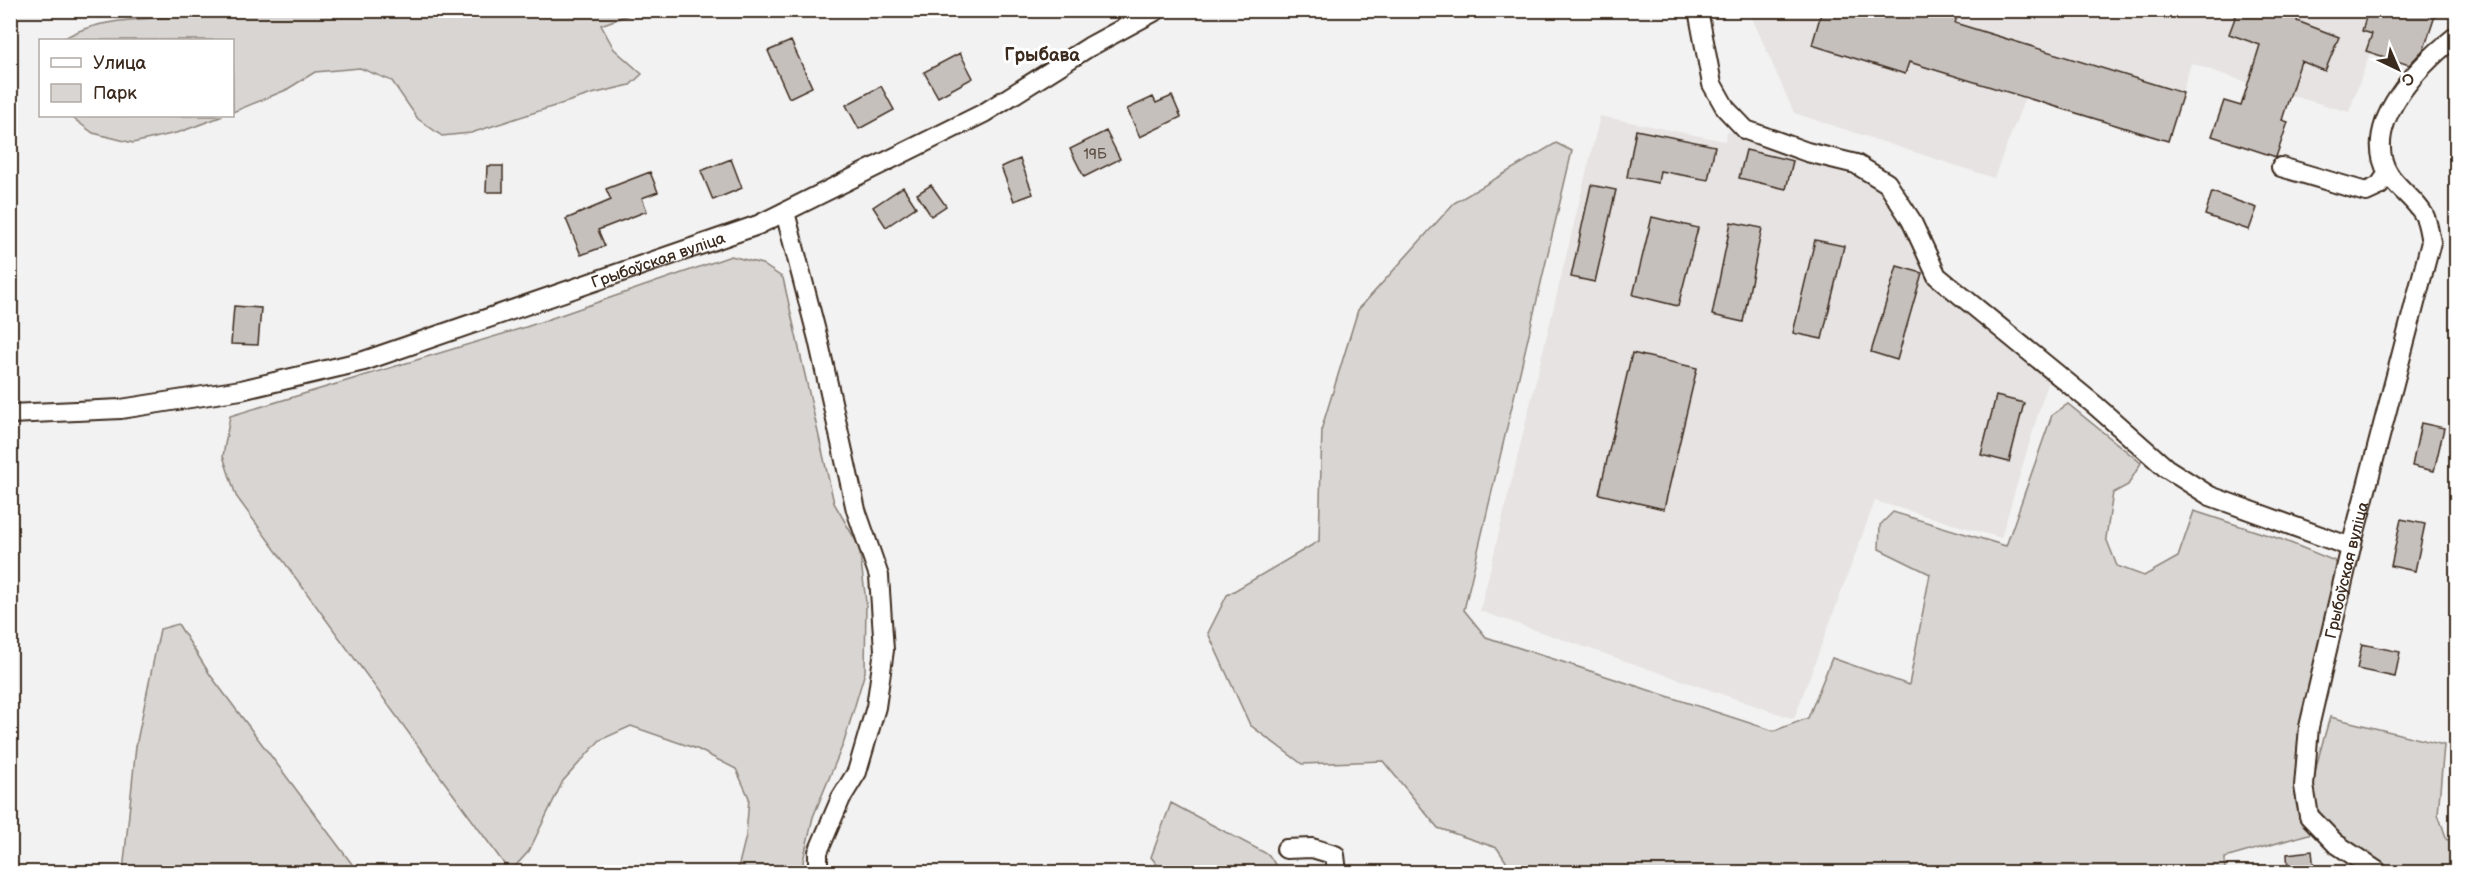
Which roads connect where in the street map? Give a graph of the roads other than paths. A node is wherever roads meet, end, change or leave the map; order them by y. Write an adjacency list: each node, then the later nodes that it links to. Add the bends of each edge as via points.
1 (1157, 10): 6 (street, Грыбоўская вуліца, via 984,113)
2 (1698, 10): 8 (street, via 1712,84 1726,109 1746,130 1807,152 1856,164 1887,183 1911,220 1936,276 2166,468 2210,496)
3 (2457, 36): 5 (street, via 2436,52 2386,115 2379,146)
4 (2281, 167): 5 (street, via 2366,192 2379,186)
5 (2388, 172): 8 (street, Грыбоўская вуліца, via 2425,215 2431,242)
6 (785, 212): 7 (street, Грыбоўская вуліца, via 758,225 364,361 241,390 121,409); 11 (street, via 856,510 879,576 885,650 876,707 857,772 818,852)
7 (10, 414)
8 (2352, 547): 10 (street, Грыбоўская вуліца, via 2309,727 2304,786 2309,816 2335,843)
9 (1286, 849): 12 (street, via 1312,848 1335,855)
10 (2377, 871)
11 (818, 873)
12 (1337, 873)

